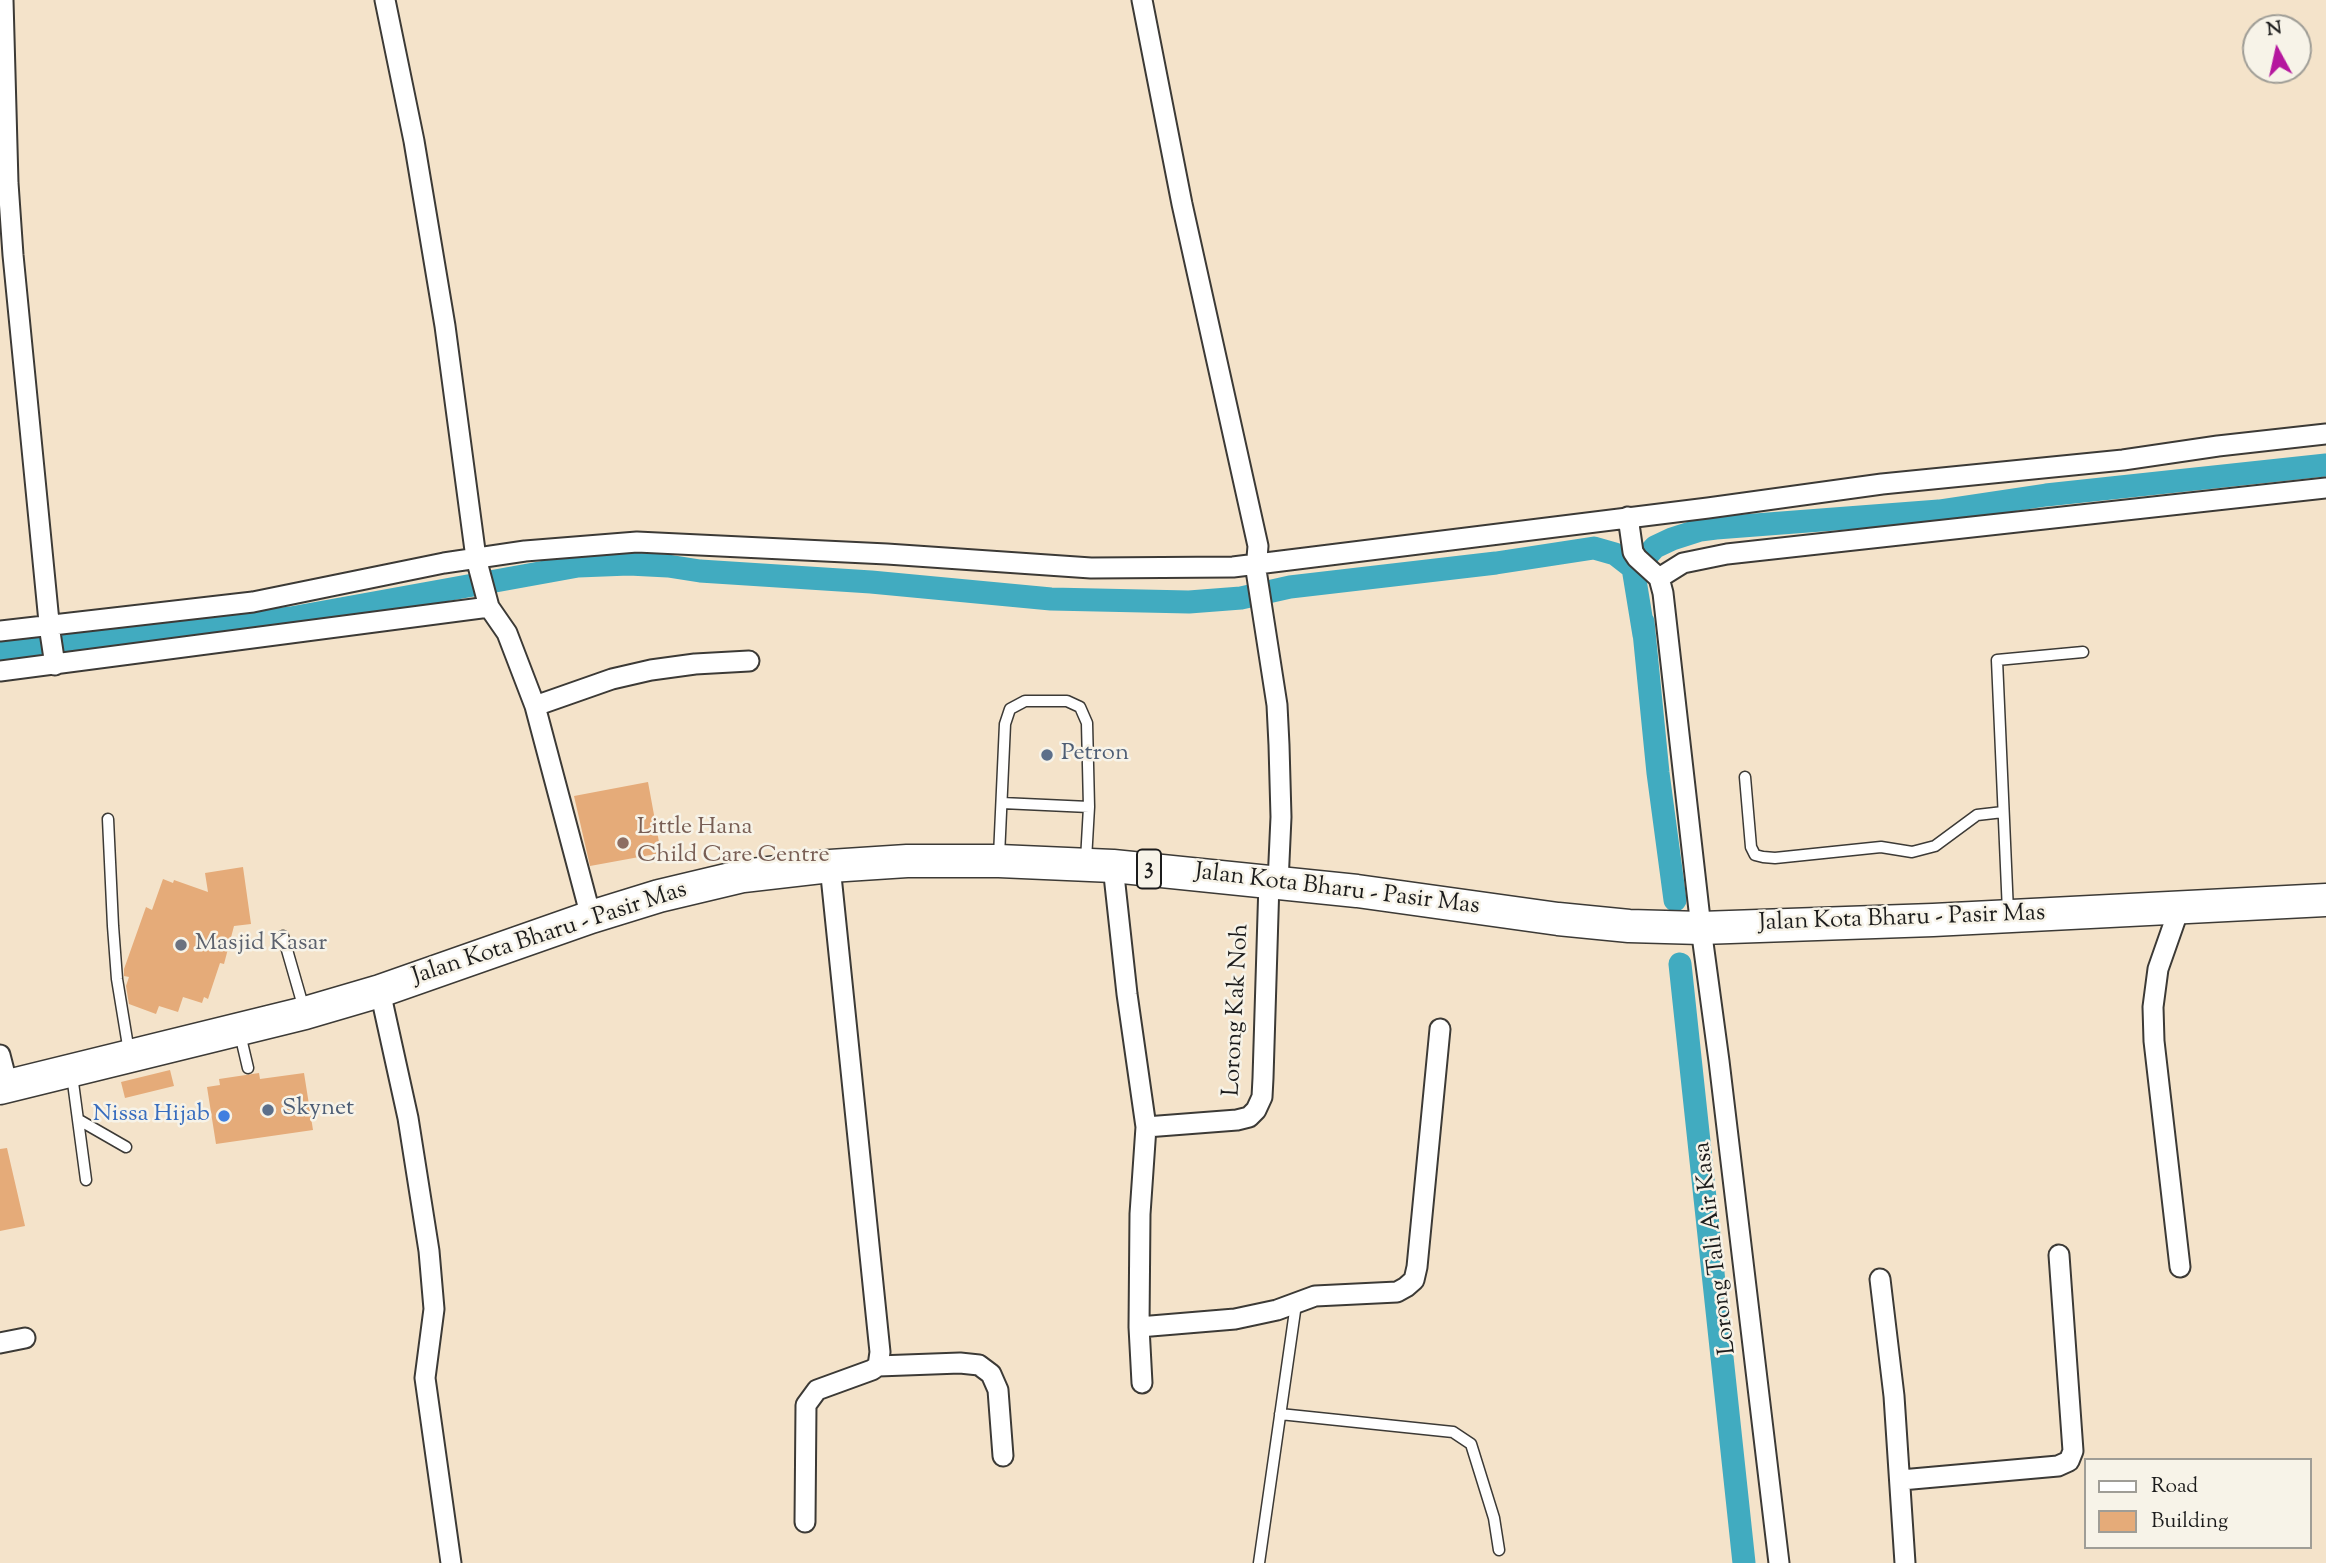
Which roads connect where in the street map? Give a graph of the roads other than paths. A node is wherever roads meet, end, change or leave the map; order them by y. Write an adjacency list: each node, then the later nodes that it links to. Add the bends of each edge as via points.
1 (3, 0): 11 (street, via 8,183)
2 (385, 0): 7 (street, via 443,313)
3 (1142, 0): 8 (street, Lorong Kak Noh, via 1258,546)
4 (2326, 434): 6 (street, via 1882,484)
5 (2326, 488): 9 (street, via 1727,554 1683,563)
6 (1628, 523): 8 (street); 9 (street, via 1633,552)
7 (477, 565): 8 (street, via 538,550 637,542 1091,568); 10 (street); 11 (street)
8 (1257, 570): 26 (street, Lorong Kak Noh, via 1278,718 1281,817)
9 (1659, 578): 31 (street, Lorong Tali Air Kasa)
10 (488, 603): 15 (street); 17 (street, via 507,634)
11 (50, 629): 12 (street); 15 (street)
12 (0, 631)
13 (2083, 652): 21 (lane, via 1997,660)
14 (750, 661): 17 (street, via 651,670)
15 (55, 662): 16 (street)
16 (0, 671)
17 (535, 706): 30 (street)
18 (1745, 777): 21 (lane, via 1751,847 1755,855 1763,857 1881,847 1912,852 1935,846 1977,814)
19 (1002, 803): 20 (lane); 20 (lane, via 1004,724 1010,709 1025,701 1067,701 1080,707 1087,723); 23 (lane)
20 (1089, 807): 24 (lane)
21 (2003, 812): 29 (lane)
22 (108, 819): 38 (lane, via 113,926)
23 (999, 861): 24 (highway, Jalan Kota Bharu - Pasir Mas / 3); 25 (highway, Jalan Kota Bharu - Pasir Mas / 3)
24 (1100, 865): 26 (highway, Jalan Kota Bharu - Pasir Mas / 3); 43 (street, via 1127,994)
25 (830, 866): 30 (highway, Jalan Kota Bharu - Pasir Mas / 3, via 743,876); 53 (street)
26 (1273, 883): 31 (highway, Jalan Kota Bharu - Pasir Mas / 3, via 1558,919); 43 (street, Lorong Kak Noh, via 1262,1097 1256,1110 1237,1120)
27 (2326, 900): 28 (highway, Jalan Kota Bharu - Pasir Mas / 3)
28 (2179, 909): 29 (highway, Jalan Kota Bharu - Pasir Mas / 3); 47 (street, via 2158,969 2153,1007)
29 (2008, 916): 31 (highway, Jalan Kota Bharu - Pasir Mas / 3)
30 (591, 917): 33 (highway, Jalan Kota Bharu - Pasir Mas / 3)
31 (1701, 928): 62 (street, Lorong Tali Air Kasa)
32 (283, 936): 34 (lane)
33 (380, 991): 34 (highway, Jalan Kota Bharu - Pasir Mas / 3); 60 (street, via 408,1118 429,1251 434,1309 425,1378)
34 (305, 1013): 36 (highway, Jalan Kota Bharu - Pasir Mas / 3)
35 (1440, 1029): 49 (street, via 1414,1280 1397,1292 1334,1294)
36 (239, 1031): 38 (highway, Jalan Kota Bharu - Pasir Mas / 3); 39 (lane)
37 (0, 1055): 41 (street)
38 (130, 1057): 40 (highway, Jalan Kota Bharu - Pasir Mas / 3)
39 (248, 1068)
40 (71, 1071): 41 (highway, Jalan Kota Bharu - Pasir Mas / 3); 42 (lane)
41 (4, 1087)
42 (79, 1120): 44 (lane); 45 (lane)
43 (1146, 1127): 50 (street)
44 (126, 1147)
45 (86, 1180)
46 (2059, 1255): 57 (street, via 2073,1451 2069,1461 2058,1466)
47 (2180, 1267)
48 (1880, 1279): 57 (street)
49 (1297, 1301): 50 (street, via 1235,1319); 55 (lane)
50 (1139, 1327): 54 (street)
51 (25, 1338): 52 (street)
52 (0, 1343)
53 (878, 1366): 56 (street, via 979,1365 991,1374 998,1390); 58 (street, via 817,1390 806,1405)
54 (1142, 1383)
55 (1280, 1414): 59 (lane, via 1454,1432 1471,1444); 61 (lane)
56 (1003, 1456)
57 (1900, 1480): 63 (street)
58 (805, 1522)
59 (1499, 1550)
60 (451, 1563)
61 (1259, 1563)
62 (1779, 1563)
63 (1905, 1563)

